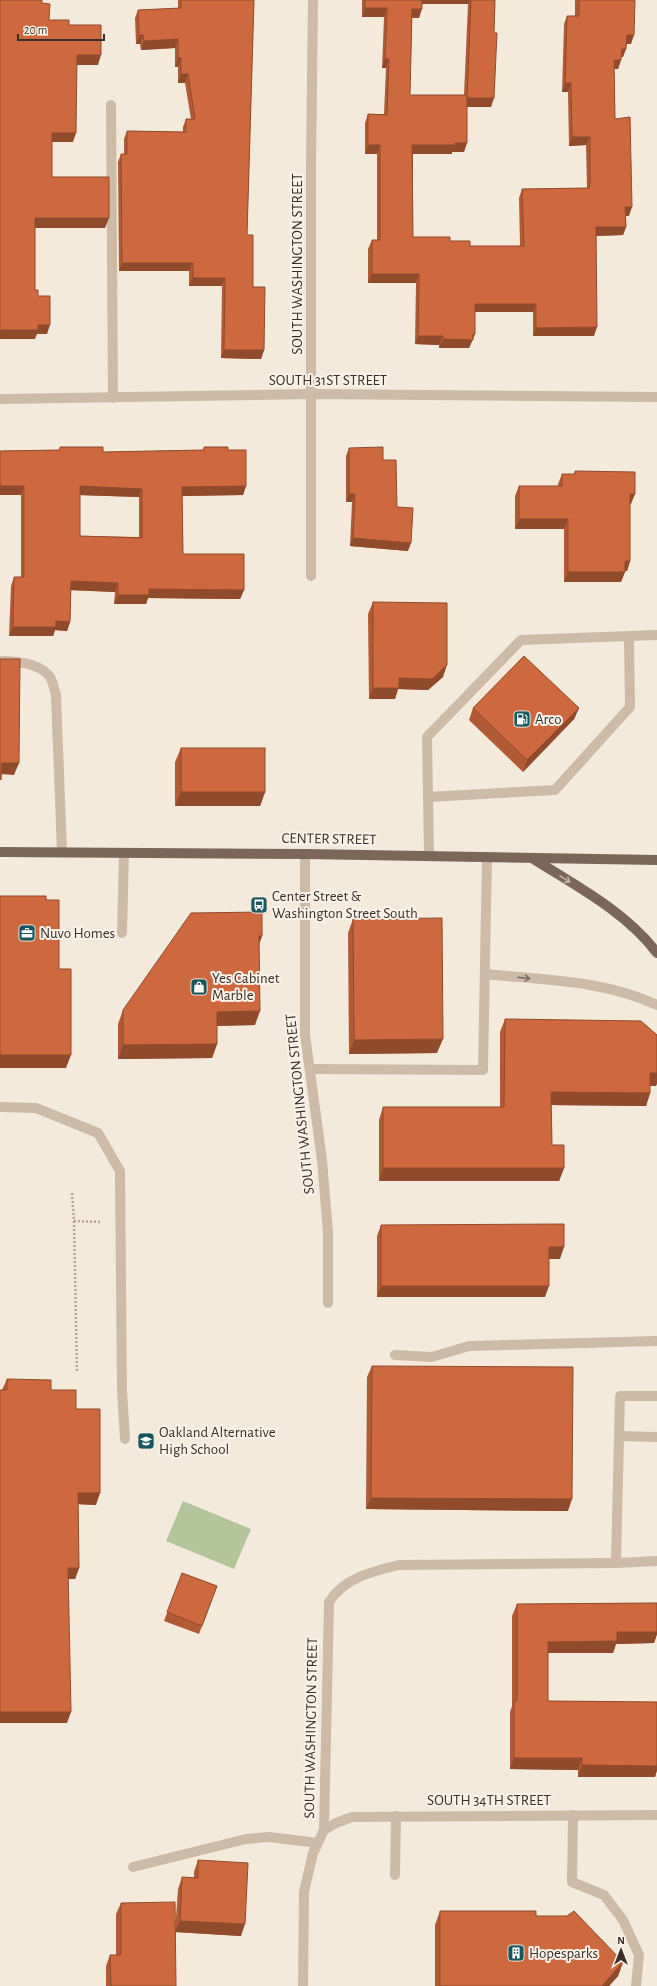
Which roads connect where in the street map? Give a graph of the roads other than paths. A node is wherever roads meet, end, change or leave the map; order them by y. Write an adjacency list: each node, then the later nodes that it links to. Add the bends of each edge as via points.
1 (313, 0): 3 (street, SOUTH WASHINGTON STREET)
2 (111, 105): 4 (street)
3 (312, 394): 4 (street, SOUTH 31ST STREET); 5 (street, SOUTH 31ST STREET); 7 (street, SOUTH WASHINGTON STREET)
4 (113, 398): 6 (street, SOUTH 31ST STREET)
5 (657, 398)
6 (0, 399)
7 (311, 576)
8 (657, 635): 9 (street)
9 (629, 636): 11 (street, via 521,640 427,737); 11 (street, via 630,707 555,790)
10 (0, 661): 13 (street, via 15,661 36,667 49,676 56,695)
11 (428, 797): 16 (street)
12 (0, 852): 13 (main road, CENTER STREET)
13 (62, 852): 14 (main road, CENTER STREET)
14 (124, 853): 15 (main road, CENTER STREET); 20 (street)
15 (304, 854): 16 (main road, CENTER STREET); 24 (street, SOUTH WASHINGTON STREET, via 305,1035)
16 (429, 856): 17 (main road, CENTER STREET)
17 (487, 857): 18 (main road, CENTER STREET); 22 (street)
18 (532, 858): 19 (main road, CENTER STREET); 21 (main road, one-way to 21, via 614,910 645,937)
19 (657, 860)
20 (122, 933)
21 (657, 953)
22 (485, 974): 23 (street, one-way to 23, via 606,987); 24 (street, via 483,1070)
23 (657, 1004)
24 (310, 1069): 26 (street, SOUTH WASHINGTON STREET, via 328,1234)
25 (0, 1107): 32 (street, via 36,1108 98,1132 120,1171 122,1391)
26 (328, 1303)
27 (657, 1340): 28 (street, via 469,1346 432,1357)
28 (395, 1355)
29 (657, 1396): 30 (street, via 620,1396)
30 (619, 1436): 31 (street); 34 (street)
31 (657, 1437)
32 (125, 1439)
33 (657, 1561): 34 (street)
34 (616, 1563): 38 (street, SOUTH WASHINGTON STREET, via 399,1565 369,1572 337,1590 329,1602)
35 (573, 1815): 36 (street, SOUTH 34TH STREET); 37 (street, SOUTH 34TH STREET); 43 (street, via 572,1882 604,1895 623,1920 639,1955)
36 (657, 1815)
37 (396, 1816): 38 (street, SOUTH 34TH STREET, via 352,1817 336,1822); 41 (street)
38 (324, 1830): 39 (street, SOUTH WASHINGTON STREET)
39 (318, 1843): 40 (street, via 269,1837 246,1839); 42 (street, SOUTH WASHINGTON STREET, via 313,1853 304,1892)
40 (133, 1867)
41 (395, 1875)
42 (303, 1986)
43 (636, 1986)

